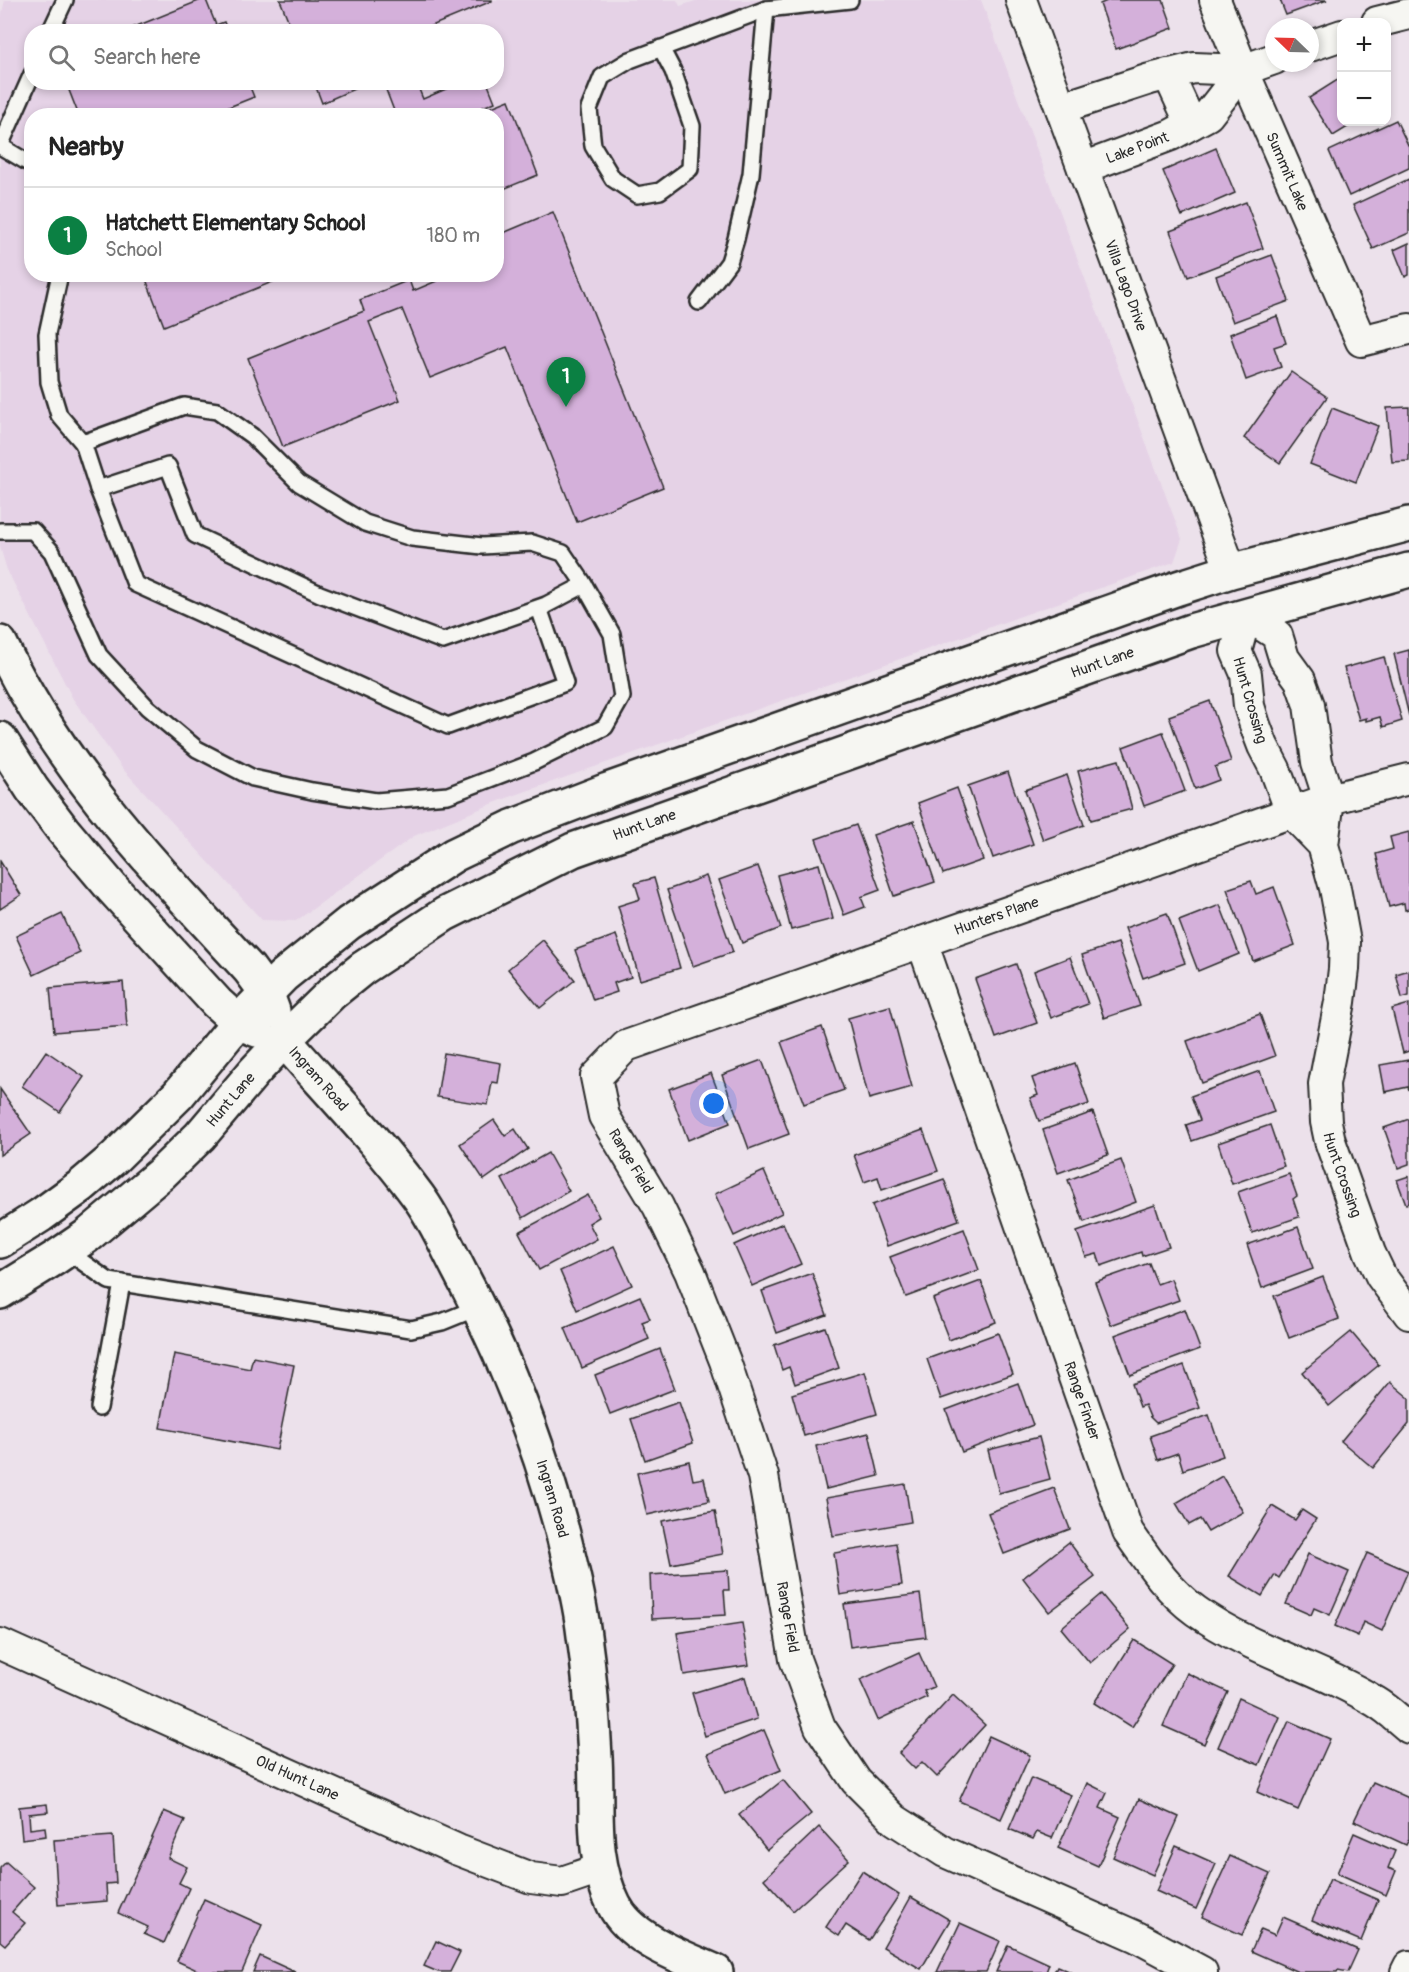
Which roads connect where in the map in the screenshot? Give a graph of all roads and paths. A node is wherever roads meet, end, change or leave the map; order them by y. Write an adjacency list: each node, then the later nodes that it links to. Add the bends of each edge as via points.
1 (65, 0): 8 (lane)
2 (850, 0): 5 (lane)
3 (1021, 0): 16 (street, Villa Lago Drive)
4 (1215, 0): 13 (street, Summit Lake)
5 (766, 9): 11 (lane); 22 (lane, via 751,174 729,262)
6 (1409, 14): 7 (street)
7 (1391, 18)
8 (54, 24)
9 (1337, 36): 10 (street)
10 (1319, 43)
11 (661, 48): 11 (lane, via 602,77 589,110 593,146 613,179 637,195 660,191 690,169 692,126)
12 (1265, 62): 13 (street)
13 (1243, 70): 14 (street, via 1194,68); 17 (street, Lake Point, via 1208,115); 23 (street, Summit Lake, via 1361,341)
14 (1168, 74): 16 (street); 17 (street)
15 (25, 90): 18 (lane)
16 (1061, 108): 20 (street, Villa Lago Drive)
17 (1191, 124): 20 (street, Lake Point)
18 (0, 146): 19 (lane)
19 (24, 160)
20 (1083, 168): 29 (street, Villa Lago Drive)
21 (58, 282): 24 (lane, via 47,334 49,382 59,415)
22 (699, 302)
23 (1409, 329)
24 (83, 443): 25 (lane); 30 (lane, via 184,406 217,411 252,436 299,483 365,524 412,538 482,546 532,543 563,553)
25 (98, 489): 31 (lane, via 168,466 195,535 320,594 443,641); 31 (lane, via 135,584 448,726 565,683)
26 (1409, 524): 29 (main road)
27 (0, 531): 30 (lane, via 33,531 52,552 99,655 147,707 198,749 253,778 376,801 448,795 534,762 605,728 622,697 612,634)
28 (1409, 570): 32 (main road, Hunt Lane)
29 (1231, 571): 32 (main road); 40 (main road, via 512,827 454,855 378,903)
30 (584, 585): 31 (lane)
31 (539, 608)
32 (1246, 615): 36 (street, Hunt Crossing, via 1277,635 1284,658 1300,680); 37 (street, Hunt Crossing, via 1236,651 1246,674 1255,725); 42 (main road, Hunt Lane, via 1191,631 573,850 445,914 379,957 332,993)
33 (0, 643): 40 (main road, Ingram Road, via 31,704 84,782)
34 (0, 739): 41 (main road, Ingram Road, via 63,830)
35 (1409, 778): 36 (street, Hunters Plane)
36 (1329, 799): 37 (street, Hunters Plane); 38 (street, Hunt Crossing)
37 (1291, 812): 38 (street, Hunt Crossing); 39 (street, Hunters Plane)
38 (1323, 844): 49 (street, Hunt Crossing, via 1345,942 1340,1002 1324,1084 1326,1122 1371,1253 1381,1276)
39 (922, 942): 43 (street, Hunters Plane, via 626,1046); 52 (street, Range Finder, via 1128,1532 1157,1575 1195,1610 1243,1640 1378,1703)
40 (266, 992): 41 (main road); 42 (main road, Ingram Road)
41 (238, 1022): 42 (main road, Ingram Road); 44 (main road, via 178,1095 114,1158 73,1192)
42 (284, 1040): 45 (main road, Hunt Lane, via 200,1136 127,1204); 48 (main road, Ingram Road, via 418,1197)
43 (596, 1077): 56 (street, Range Field, via 604,1116 690,1272 724,1361 764,1476 795,1659 820,1727 856,1781 895,1820 945,1852 1137,1937)
44 (0, 1241)
45 (72, 1247): 46 (lane, via 81,1261 109,1281); 47 (main road, Hunt Lane)
46 (122, 1283): 48 (lane, via 411,1329); 50 (lane)
47 (0, 1292)
48 (479, 1307): 53 (main road, Ingram Road, via 528,1418 572,1570 590,1690)
49 (1409, 1314)
50 (99, 1408)
51 (0, 1644): 53 (street, Old Hunt Lane, via 447,1845 531,1878 562,1882)
52 (1409, 1728)
53 (600, 1869): 55 (main road, Ingram Road, via 615,1908 637,1932)
54 (1409, 1966): 57 (street)
55 (716, 1972)
56 (1202, 1972)
57 (1406, 1972)

